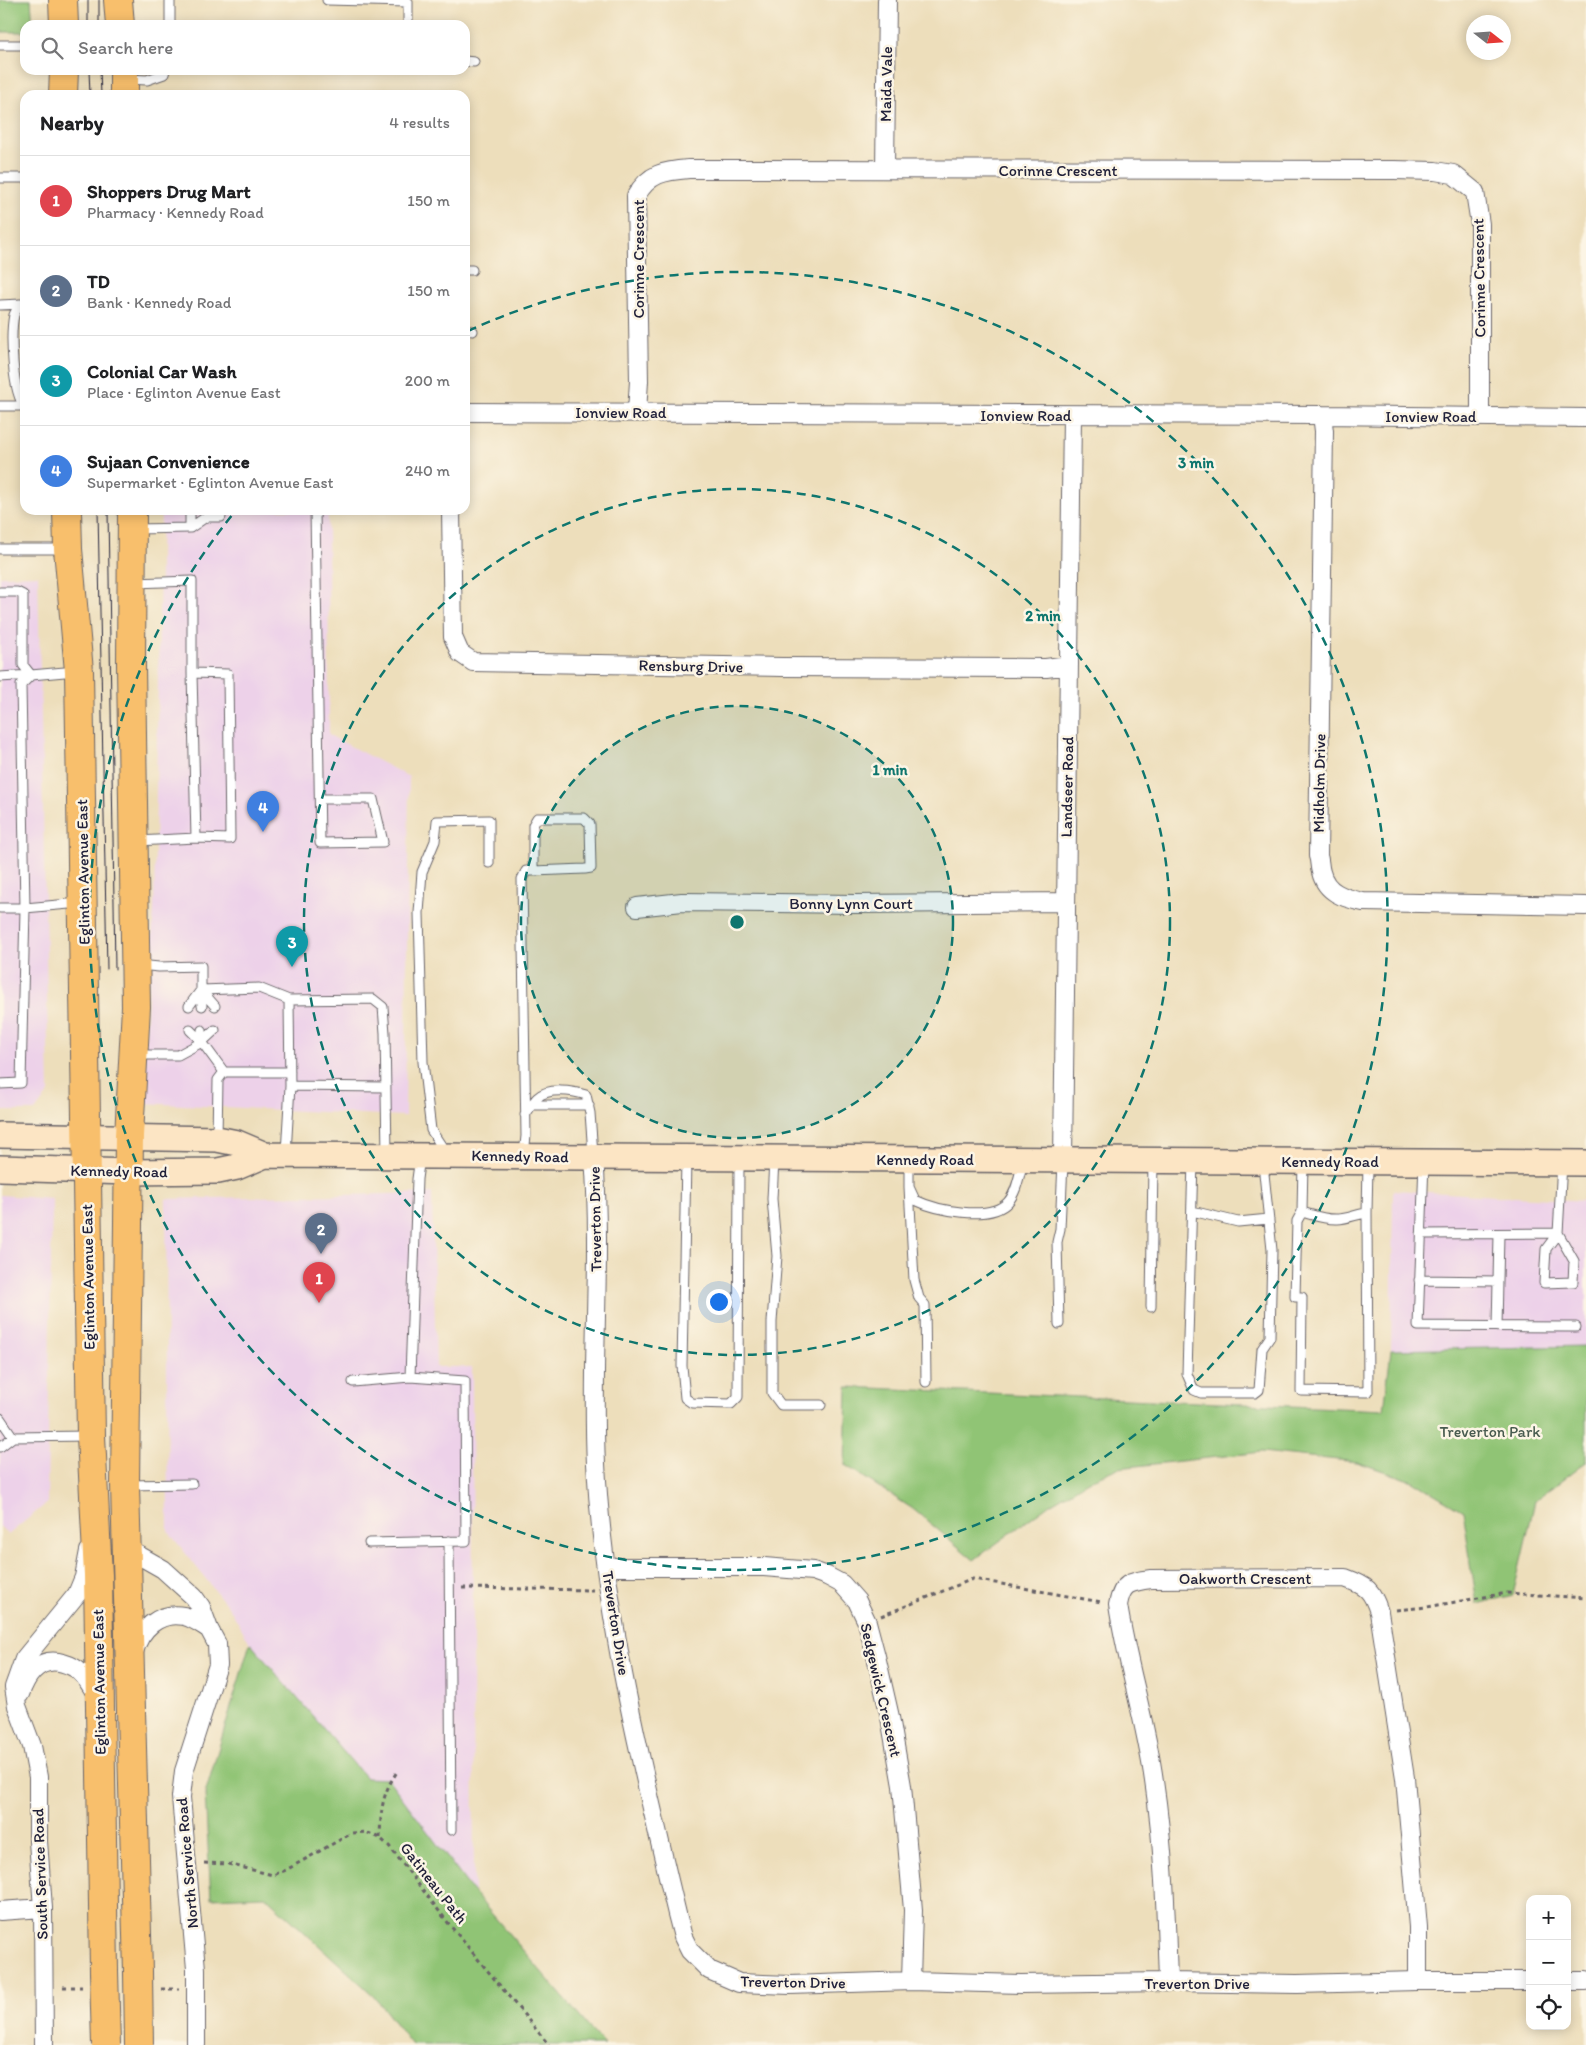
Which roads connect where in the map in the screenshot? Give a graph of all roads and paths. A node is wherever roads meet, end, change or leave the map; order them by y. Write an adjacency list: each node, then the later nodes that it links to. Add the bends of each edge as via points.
1 (63, 0): 7 (main road)
2 (118, 0): 8 (main road)
3 (170, 0): 9 (lane)
4 (327, 0): 6 (lane)
5 (887, 0): 17 (street, Maida Vale)
6 (409, 1): 10 (lane)
7 (64, 20)
8 (120, 20)
9 (170, 20)
10 (408, 20)
11 (20, 44): 12 (lane)
12 (0, 45)
13 (64, 75): 16 (main road)
14 (161, 75): 15 (lane, via 147,80)
15 (124, 81)
16 (63, 90)
17 (885, 169): 27 (street, Corinne Crescent, via 672,170 650,178 642,185 636,196); 30 (street, Corinne Crescent, via 1434,171 1453,174 1475,192 1480,224)
18 (0, 178): 19 (lane)
19 (20, 178)
20 (20, 304): 22 (lane)
21 (20, 304): 23 (lane, via 14,316 12,350 16,391)
22 (0, 305)
23 (20, 398)
24 (0, 406): 25 (lane)
25 (20, 406)
26 (470, 412): 27 (street, Ionview Road)
27 (637, 412): 28 (street, Ionview Road)
28 (1072, 415): 29 (street, Ionview Road); 43 (street, Landseer Road)
29 (1322, 415): 30 (street, Ionview Road); 55 (street, Midholm Drive, via 1318,856 1322,878 1332,892 1363,902)
30 (1480, 416): 31 (street, Ionview Road)
31 (1586, 418)
32 (67, 515): 40 (main road, Eglinton Avenue East)
33 (190, 515): 38 (lane)
34 (205, 515): 38 (lane)
35 (315, 515): 48 (lane)
36 (451, 515): 43 (street, Rensburg Drive, via 452,637 460,653 473,662 801,667 1046,668)
37 (132, 520): 38 (lane); 41 (main road, Eglinton Avenue East)
38 (190, 528)
39 (0, 549): 40 (lane)
40 (68, 549): 44 (main road, Eglinton Avenue East)
41 (131, 583): 45 (lane, via 192,581); 50 (main road, Eglinton Avenue East)
42 (0, 592): 46 (lane, via 23,595 23,665)
43 (1069, 665): 53 (street, Landseer Road)
44 (79, 671): 46 (lane); 54 (main road, Eglinton Avenue East)
45 (192, 673): 49 (lane); 49 (lane, via 228,674 230,839)
46 (31, 675): 47 (lane); 58 (lane, via 21,685)
47 (0, 677)
48 (320, 799): 48 (lane, via 320,843 383,842 373,799)
49 (196, 838): 50 (lane)
50 (134, 841): 59 (main road, Eglinton Avenue East)
51 (489, 863): 85 (lane, via 489,820 436,821 435,841 422,872 419,913 423,1062 431,1130)
52 (533, 871): 52 (lane, via 591,868 590,824 584,818 537,818 533,825); 77 (lane, via 526,871 522,879)
53 (1066, 902): 56 (street, Bonny Lynn Court, via 682,902); 92 (street, Landseer Road)
54 (83, 903): 58 (lane); 79 (main road, Eglinton Avenue East)
55 (1586, 906)
56 (637, 907)
57 (0, 908): 58 (lane)
58 (25, 908): 72 (lane, via 21,1083)
59 (136, 965): 60 (lane, via 201,966); 69 (main road, Eglinton Avenue East)
60 (201, 990): 61 (lane, via 259,988); 62 (lane); 63 (lane); 64 (lane)
61 (289, 1000): 71 (lane); 74 (lane, via 373,999 383,1007)
62 (189, 1006)
63 (202, 1006)
64 (215, 1006)
65 (190, 1030): 68 (lane)
66 (202, 1030): 68 (lane)
67 (215, 1030): 68 (lane)
68 (202, 1042): 69 (lane, via 178,1055); 70 (lane)
69 (133, 1055): 80 (main road, Eglinton Avenue East)
70 (224, 1072): 71 (lane); 81 (lane, via 218,1080)
71 (290, 1072): 73 (lane)
72 (0, 1084)
73 (290, 1086): 74 (lane); 82 (lane)
74 (386, 1087): 83 (lane)
75 (532, 1105): 76 (lane); 76 (lane, via 545,1092 574,1091 586,1095); 77 (lane)
76 (589, 1105): 87 (lane)
77 (525, 1115): 86 (lane)
78 (0, 1136): 79 (main road, Kennedy Road)
79 (86, 1136): 80 (main road, Kennedy Road); 103 (main road, Eglinton Avenue East)
80 (129, 1136): 81 (main road, Kennedy Road); 104 (main road, Eglinton Avenue East)
81 (216, 1139): 82 (main road, Kennedy Road)
82 (276, 1155): 83 (main road, Kennedy Road); 104 (main road, Kennedy Road, via 218,1171)
83 (387, 1155): 84 (main road, Kennedy Road)
84 (421, 1155): 85 (main road, Kennedy Road); 119 (lane, via 417,1179)
85 (448, 1155): 86 (main road, Kennedy Road)
86 (524, 1157): 87 (main road, Kennedy Road)
87 (594, 1157): 88 (main road, Kennedy Road); 133 (street, Treverton Drive, via 597,1193 596,1466)
88 (686, 1157): 89 (main road, Kennedy Road); 89 (lane, via 684,1398 692,1403 732,1404 738,1398)
89 (739, 1157): 90 (main road, Kennedy Road)
90 (774, 1158): 91 (main road, Kennedy Road); 122 (lane, via 772,1199 777,1256 772,1322 772,1393 781,1405)
91 (909, 1159): 93 (main road, Kennedy Road); 105 (lane)
92 (1064, 1159): 93 (main road, Kennedy Road); 94 (main road, Kennedy Road); 116 (lane, via 1057,1242)
93 (1023, 1160): 105 (lane, via 1008,1202 996,1209 976,1213 953,1212 925,1205 915,1200)
94 (1153, 1160): 95 (main road, Kennedy Road); 115 (lane)
95 (1193, 1161): 96 (main road, Kennedy Road); 106 (lane)
96 (1263, 1161): 97 (main road, Kennedy Road); 109 (lane)
97 (1303, 1161): 98 (main road, Kennedy Road); 107 (lane)
98 (1368, 1162): 99 (main road, Kennedy Road); 108 (lane)
99 (1424, 1162): 100 (main road, Kennedy Road); 110 (lane)
100 (1562, 1163): 101 (main road, Kennedy Road); 112 (lane)
101 (1586, 1163)
102 (0, 1168): 103 (main road, Kennedy Road)
103 (86, 1170): 104 (main road, Kennedy Road); 124 (main road, Eglinton Avenue East)
104 (129, 1172): 128 (main road, Eglinton Avenue East)
105 (909, 1187): 121 (lane, via 914,1280 919,1298 925,1305)
106 (1192, 1211): 109 (lane, via 1238,1222); 109 (lane, via 1187,1374 1194,1390 1201,1393 1255,1393 1259,1390 1262,1349 1270,1337 1272,1250)
107 (1302, 1212): 108 (lane, via 1340,1219); 108 (lane, via 1297,1221 1294,1297 1302,1297 1301,1391 1368,1392)
108 (1367, 1213)
109 (1269, 1219)
110 (1421, 1234): 111 (lane); 113 (lane)
111 (1499, 1234): 112 (lane); 114 (lane)
112 (1558, 1234): 112 (lane, via 1546,1249 1544,1283 1573,1282 1574,1260)
113 (1419, 1280): 114 (lane); 117 (lane, via 1418,1326)
114 (1498, 1281): 117 (lane)
115 (1151, 1307)
116 (1059, 1324)
117 (1497, 1327): 118 (lane)
118 (1576, 1327)
119 (410, 1377): 120 (lane); 130 (lane, via 465,1381 466,1541)
120 (353, 1382)
121 (926, 1382)
122 (821, 1405)
123 (0, 1418): 125 (lane)
124 (90, 1436): 125 (lane); 129 (main road, Eglinton Avenue East)
125 (13, 1437): 126 (lane)
126 (0, 1447)
127 (192, 1484): 128 (lane)
128 (125, 1485): 132 (main road, Eglinton Avenue East)
129 (93, 1508): 142 (main road, Eglinton Avenue East, via 98,1576); 143 (street, South Service Road, via 88,1562 77,1594 24,1659 14,1687)
130 (449, 1541): 131 (lane); 134 (lane)
131 (368, 1543)
132 (126, 1548): 140 (street, North Service Road, via 163,1570 194,1597); 141 (main road, Eglinton Avenue East)
133 (606, 1567): 135 (street, Treverton Drive); 139 (street, Sedgewick Crescent, via 764,1567 813,1571 842,1584 857,1601)
134 (449, 1588): 135 (path); 145 (lane)
135 (608, 1589): 150 (street, Treverton Drive, via 668,1877 683,1937 690,1951 709,1970 739,1983 790,1985)
136 (1586, 1598): 138 (path, via 1507,1593)
137 (1118, 1605): 138 (street, Oakworth Crescent, via 1121,1591 1131,1582 1150,1579 1345,1578 1364,1585 1374,1596); 139 (path, via 973,1579); 155 (street, via 1154,1781 1166,1901)
138 (1379, 1612): 151 (street, Oakworth Crescent, via 1406,1778 1418,1927)
139 (867, 1622): 150 (street, Sedgewick Crescent, via 890,1717 902,1786 913,1910)
140 (209, 1629): 141 (street, via 185,1616 163,1618 145,1628); 159 (street, North Service Road, via 218,1644 218,1665 184,1771 181,1797 196,1969)
141 (130, 1667): 158 (main road, Eglinton Avenue East, bridge)
142 (100, 1701): 143 (street, via 81,1672 54,1660 39,1665 31,1672); 157 (main road, Eglinton Avenue East, bridge)
143 (17, 1706): 148 (street, South Service Road, via 32,1746 38,1778)
144 (397, 1772): 146 (path, via 381,1807)
145 (451, 1830)
146 (380, 1838): 147 (path, Gatineau Path, via 366,1832 352,1833 273,1874 228,1864); 160 (path, Gatineau Path)
147 (203, 1863)
148 (43, 1908): 149 (street); 156 (street, South Service Road)
149 (0, 1911)
150 (911, 1981): 155 (street, Treverton Drive, via 1021,1984)
151 (1418, 1981): 152 (street, Treverton Drive); 155 (street, Treverton Drive, via 1297,1984)
152 (1526, 1981)
153 (1571, 1981): 154 (street)
154 (1586, 1981)
155 (1168, 1982)
156 (44, 2045)
157 (106, 2045)
158 (140, 2045)
159 (196, 2045)
160 (549, 2045)

